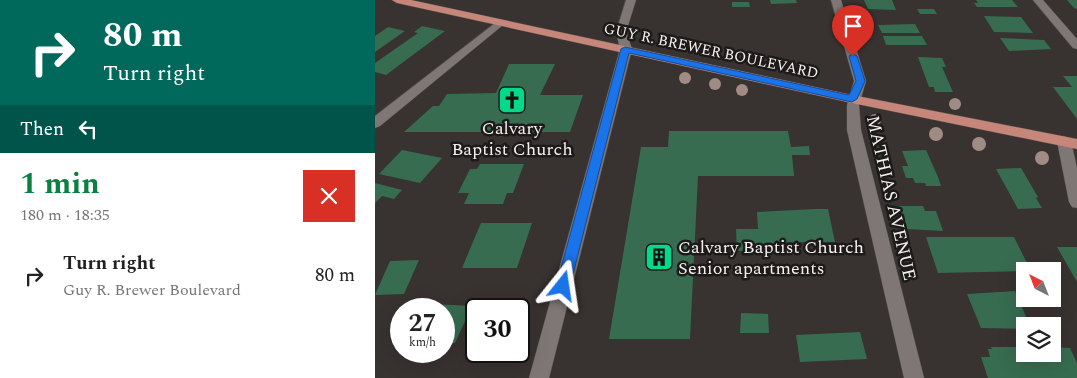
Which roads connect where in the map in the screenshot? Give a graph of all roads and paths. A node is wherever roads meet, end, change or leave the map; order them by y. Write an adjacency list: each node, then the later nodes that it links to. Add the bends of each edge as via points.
1 (397, 0): 5 (main road, GUY R. BREWER BOULEVARD)
2 (631, 0): 7 (street, via 621,32)
3 (836, 0): 8 (street, MATHIAS AVENUE, via 860,81)
4 (1037, 0): 6 (street)
5 (499, 22): 7 (main road, GUY R. BREWER BOULEVARD); 9 (street)
6 (1077, 46)
7 (625, 49): 8 (main road, GUY R. BREWER BOULEVARD); 12 (street)
8 (852, 99): 10 (main road, GUY R. BREWER BOULEVARD); 13 (street, MATHIAS AVENUE, via 854,130)
9 (375, 123)
10 (1071, 143): 11 (street)
11 (1077, 202)
12 (539, 378)
13 (914, 378)

